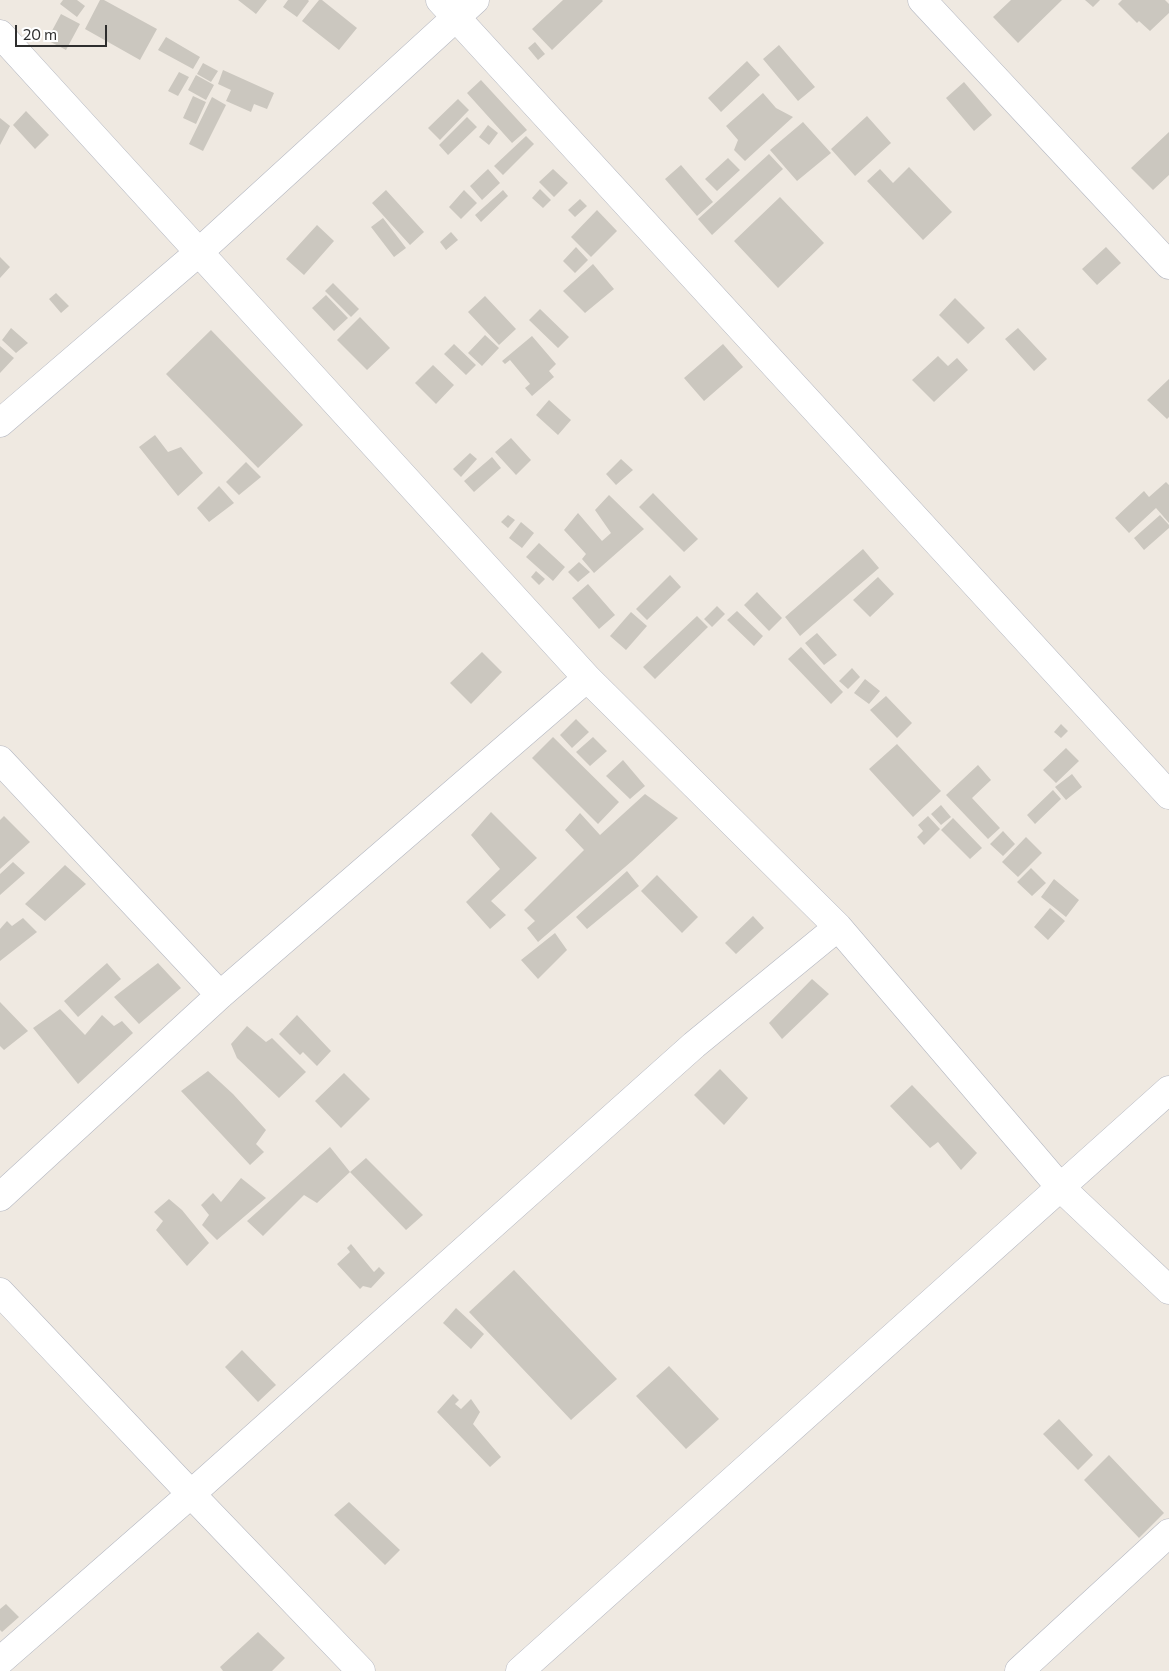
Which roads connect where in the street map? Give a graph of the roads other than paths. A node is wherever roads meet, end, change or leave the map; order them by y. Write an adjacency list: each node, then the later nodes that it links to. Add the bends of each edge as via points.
1 (922, 0): 5 (street)
2 (458, 6): 4 (street); 9 (street)
3 (0, 34): 4 (street)
4 (198, 253): 6 (street); 7 (street)
5 (1169, 265)
6 (0, 423)
7 (587, 678): 10 (street); 11 (street)
8 (0, 760): 11 (street)
9 (1169, 795)
10 (838, 927): 13 (street); 17 (street, via 694,1045)
11 (220, 995): 14 (street)
12 (1169, 1090): 13 (street)
13 (1060, 1187): 15 (street); 21 (street)
14 (0, 1197)
15 (1169, 1290)
16 (0, 1292): 17 (street)
17 (191, 1494): 19 (street); 20 (street)
18 (1169, 1534): 22 (street)
19 (0, 1661)
20 (361, 1671)
21 (520, 1671)
22 (1019, 1671)

